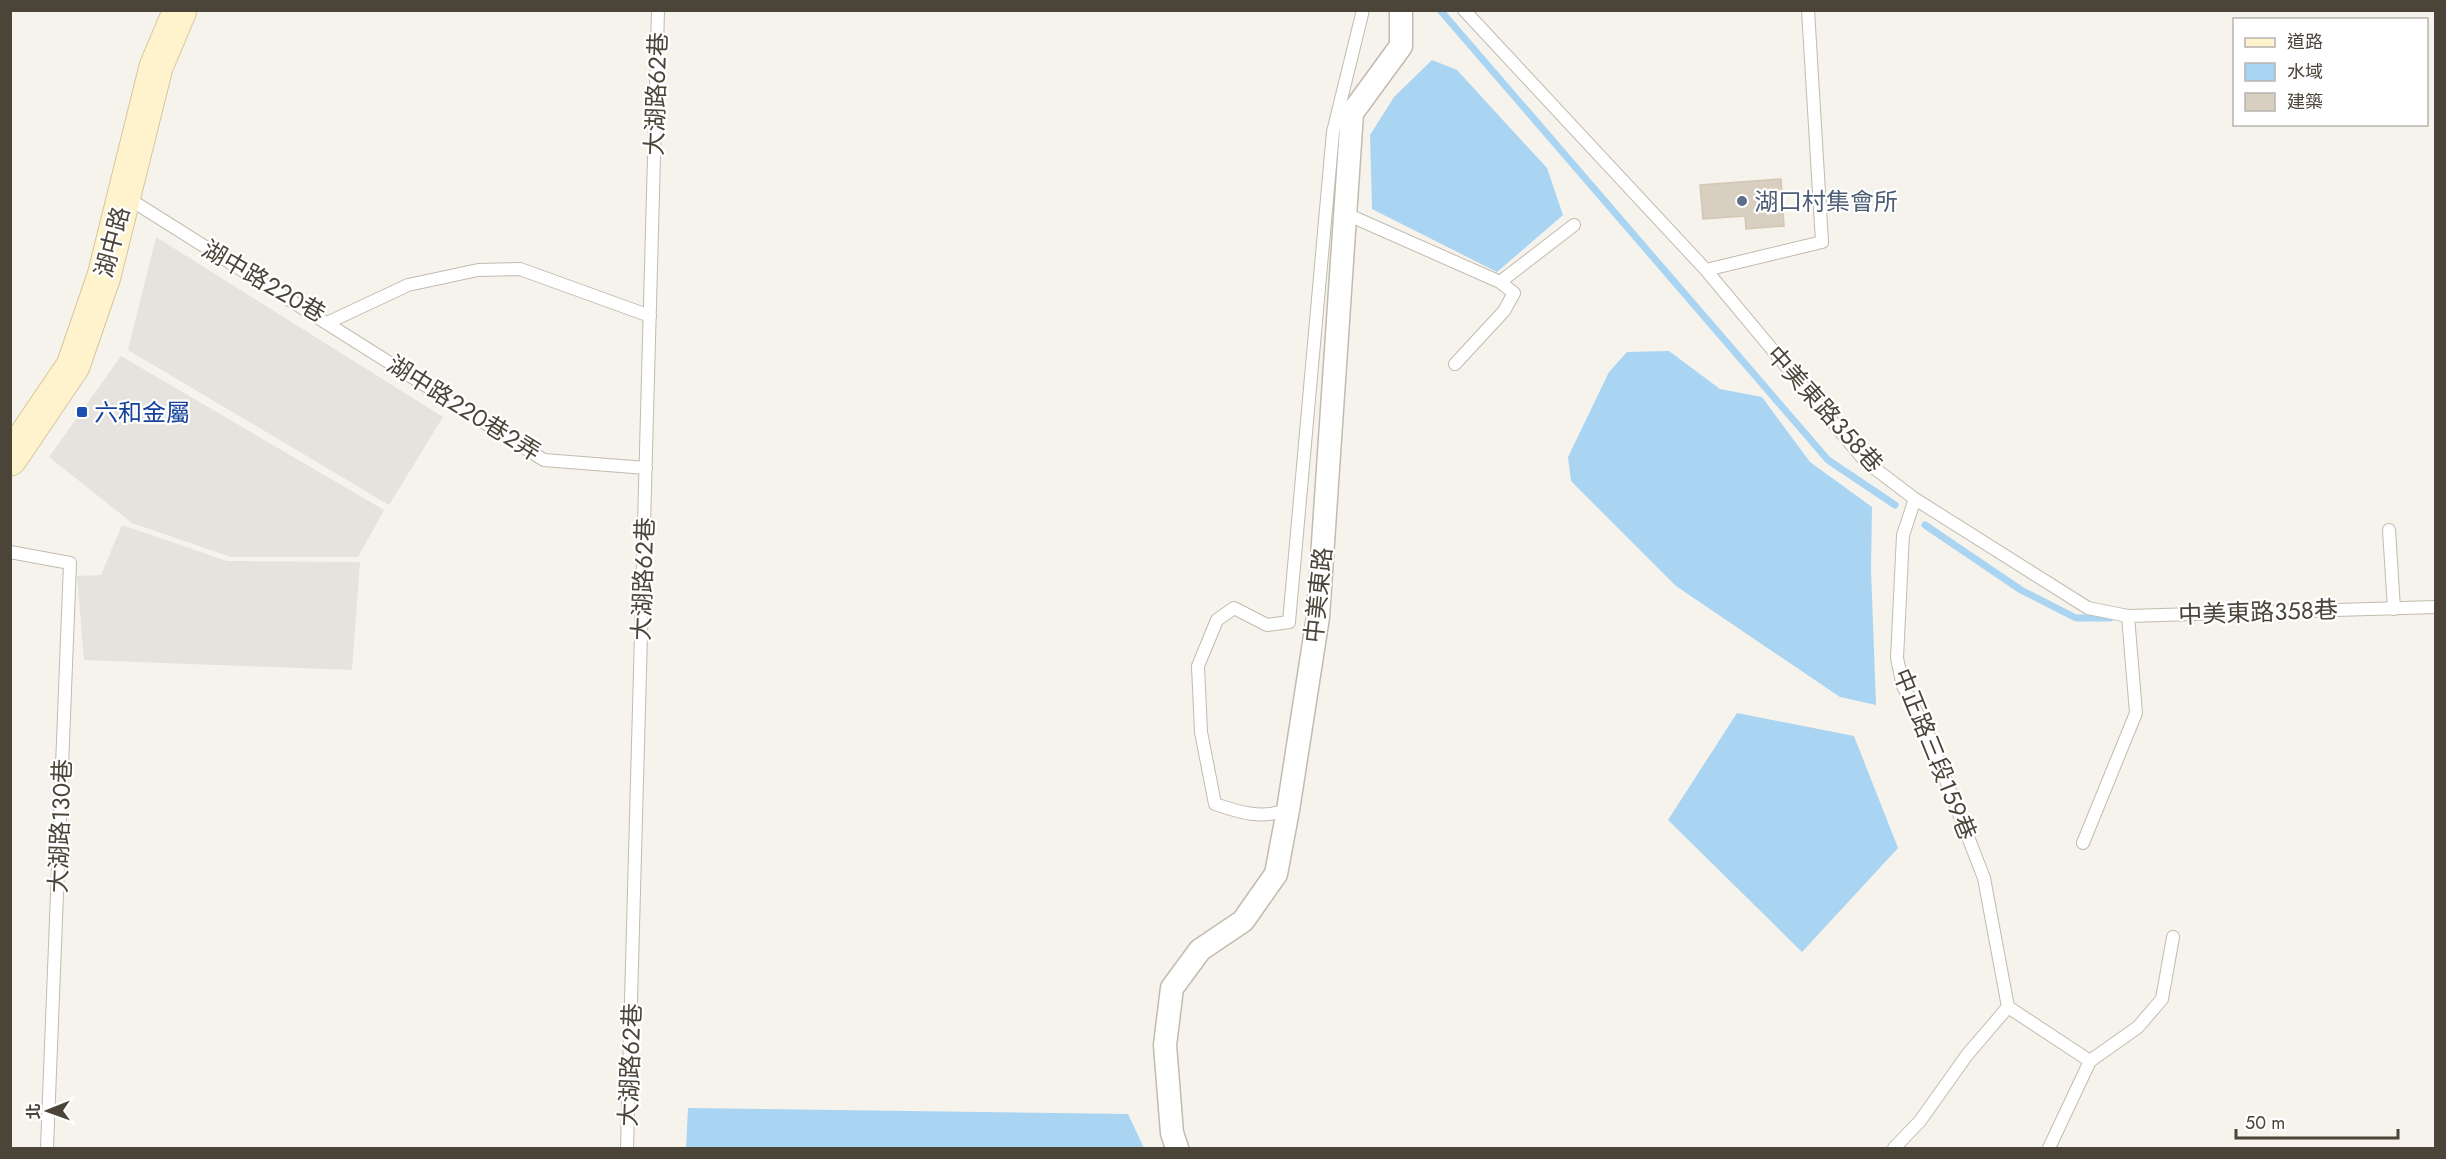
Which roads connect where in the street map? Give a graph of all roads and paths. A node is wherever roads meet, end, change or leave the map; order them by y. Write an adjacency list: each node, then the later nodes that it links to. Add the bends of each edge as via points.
1 (180, 10): 7 (street, 湖中路, via 156,67)
2 (658, 10): 12 (lane, 大湖路62巷)
3 (1363, 10): 23 (lane, via 1333,132 1289,622 1268,625 1234,608 1217,620 1198,666 1201,732 1215,804 1245,814 1270,816)
4 (1401, 10): 8 (street, 中美東路, via 1401,46 1352,113)
5 (1464, 10): 10 (lane, 中美東路358巷)
6 (1808, 10): 10 (lane, via 1822,242)
7 (124, 196): 13 (lane, 湖中路220巷); 15 (street, 湖中路, via 104,276 73,366)
8 (1344, 213): 11 (lane); 23 (street, 中美東路, via 1318,617)
9 (1574, 225): 11 (lane)
10 (1706, 270): 17 (lane, 中美東路358巷, via 1865,461)
11 (1500, 282): 14 (lane, via 1514,294 1504,311)
12 (650, 316): 13 (lane, 湖中路220巷, via 519,269 488,270 408,285); 16 (lane, 大湖路62巷)
13 (327, 323): 16 (lane, 湖中路220巷2弄, via 544,460)
14 (1455, 364)
15 (10, 459)
16 (646, 468): 29 (lane, 大湖路62巷)
17 (1915, 499): 22 (lane, 中美東路358巷, via 2088,608); 26 (lane, 中正路三段159巷, via 1903,535 1897,658 1902,686 1928,734 1984,878)
18 (2389, 530): 21 (lane)
19 (10, 552): 28 (lane, 大湖路130巷, via 70,563)
20 (2436, 608): 21 (lane, 中美東路358巷)
21 (2394, 609): 22 (lane, 中美東路358巷)
22 (2128, 616): 24 (lane, via 2136,713)
23 (1288, 810): 30 (street, 中美東路, via 1276,874 1243,921 1200,950 1172,988 1165,1045 1172,1133)
24 (2083, 843)
25 (2173, 937): 27 (lane, via 2163,999 2138,1028)
26 (2008, 1008): 27 (lane); 31 (lane)
27 (2090, 1061): 32 (lane)
28 (47, 1149)
29 (627, 1149)
30 (1177, 1149)
31 (1894, 1149)
32 (2049, 1149)

